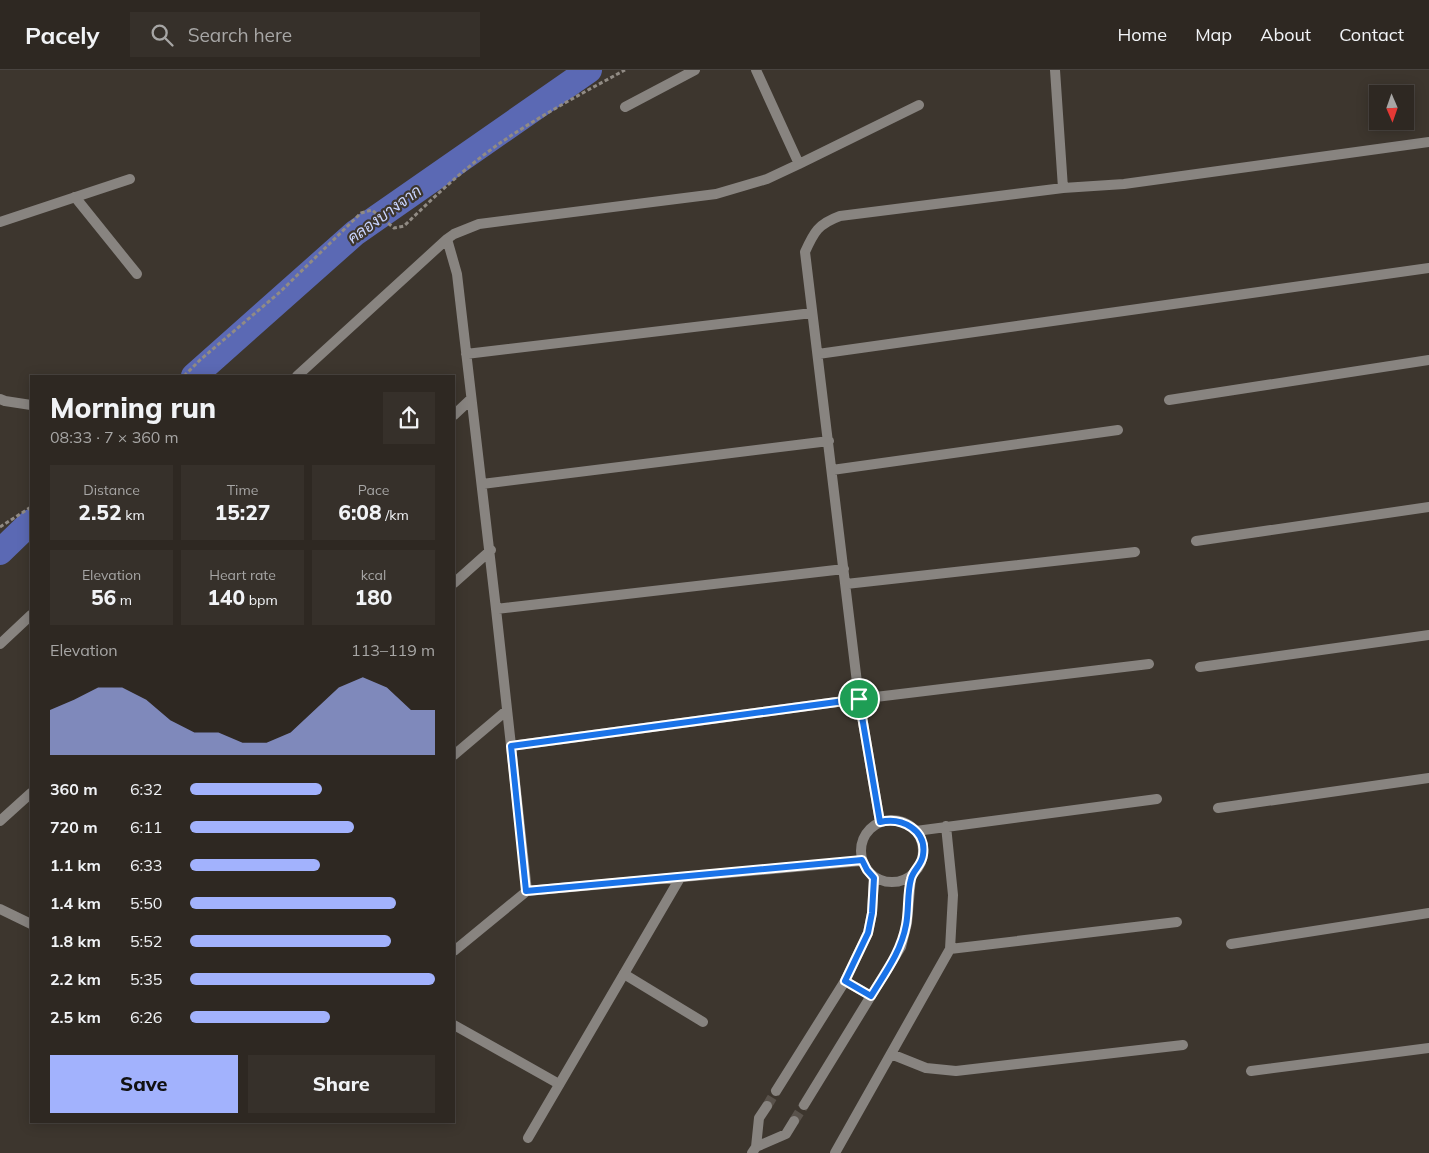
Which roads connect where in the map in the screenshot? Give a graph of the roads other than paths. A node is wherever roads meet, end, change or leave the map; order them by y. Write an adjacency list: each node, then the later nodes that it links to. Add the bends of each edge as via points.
1 (695, 70): 5 (street)
2 (756, 70): 7 (street)
3 (1055, 70): 9 (street)
4 (919, 105): 7 (street)
5 (625, 107)
6 (1429, 142): 9 (street, via 1124,184)
7 (798, 164): 12 (street, via 767,179 716,194 479,224)
8 (130, 179): 10 (street)
9 (1063, 188): 15 (street, via 840,216 826,221 818,227 805,252)
10 (75, 197): 11 (street); 14 (street)
11 (0, 222)
12 (447, 239): 16 (street, via 457,274); 19 (street)
13 (1429, 268): 17 (street)
14 (137, 274)
15 (812, 313): 16 (street); 17 (street)
16 (466, 354): 21 (street)
17 (818, 354): 26 (street)
18 (1429, 360): 22 (street)
19 (298, 375)
20 (0, 399): 23 (street)
21 (472, 399): 24 (street); 28 (street)
22 (1170, 400)
23 (30, 405)
24 (455, 414)
25 (1118, 430): 27 (street)
26 (828, 441): 27 (street); 28 (street)
27 (832, 470): 33 (street)
28 (482, 484): 31 (street)
29 (1429, 507): 30 (street)
30 (1196, 541)
31 (491, 550): 34 (street); 36 (street)
32 (1135, 552): 35 (street)
33 (844, 569): 35 (street); 36 (street)
34 (455, 582)
35 (846, 584): 42 (street)
36 (496, 609): 43 (street)
37 (30, 617): 39 (street)
38 (1429, 635): 41 (street)
39 (0, 644)
40 (1149, 664): 42 (street)
41 (1200, 666)
42 (859, 699): 44 (street); 51 (street)
43 (506, 711): 44 (street); 45 (street)
44 (511, 746): 58 (street)
45 (455, 754)
46 (1429, 778): 49 (street)
47 (30, 794): 50 (street)
48 (1157, 799): 52 (street)
49 (1218, 808)
50 (0, 821)
51 (880, 822): 53 (street, via 900,820); 54 (street, via 865,834 861,842)
52 (946, 826): 53 (street); 64 (street, via 953,895)
53 (916, 831): 55 (street, via 924,855 920,867)
54 (862, 860): 56 (street); 57 (street)
55 (911, 877): 57 (street, via 893,883); 68 (street, via 907,923 901,947)
56 (680, 878): 58 (street); 66 (street)
57 (874, 878): 67 (street, via 868,933)
58 (526, 891): 65 (street)
59 (0, 909): 62 (street)
60 (1429, 913): 63 (street)
61 (1177, 922): 64 (street)
62 (30, 924)
63 (1231, 944)
64 (950, 949): 73 (street)
65 (455, 950)
66 (624, 974): 69 (street); 75 (street)
67 (845, 981): 68 (street); 76 (street)
68 (871, 996): 77 (street)
69 (703, 1022)
70 (455, 1026): 75 (street)
71 (1183, 1045): 73 (street, via 956,1071 926,1068)
72 (1429, 1048): 74 (street)
73 (891, 1054): 82 (street)
74 (1251, 1071)
75 (559, 1084): 80 (street)
76 (776, 1090)
77 (804, 1105)
78 (767, 1106): 81 (street, via 759,1118)
79 (794, 1121): 81 (street, via 786,1134)
80 (528, 1138)
81 (754, 1150)
82 (835, 1153)

